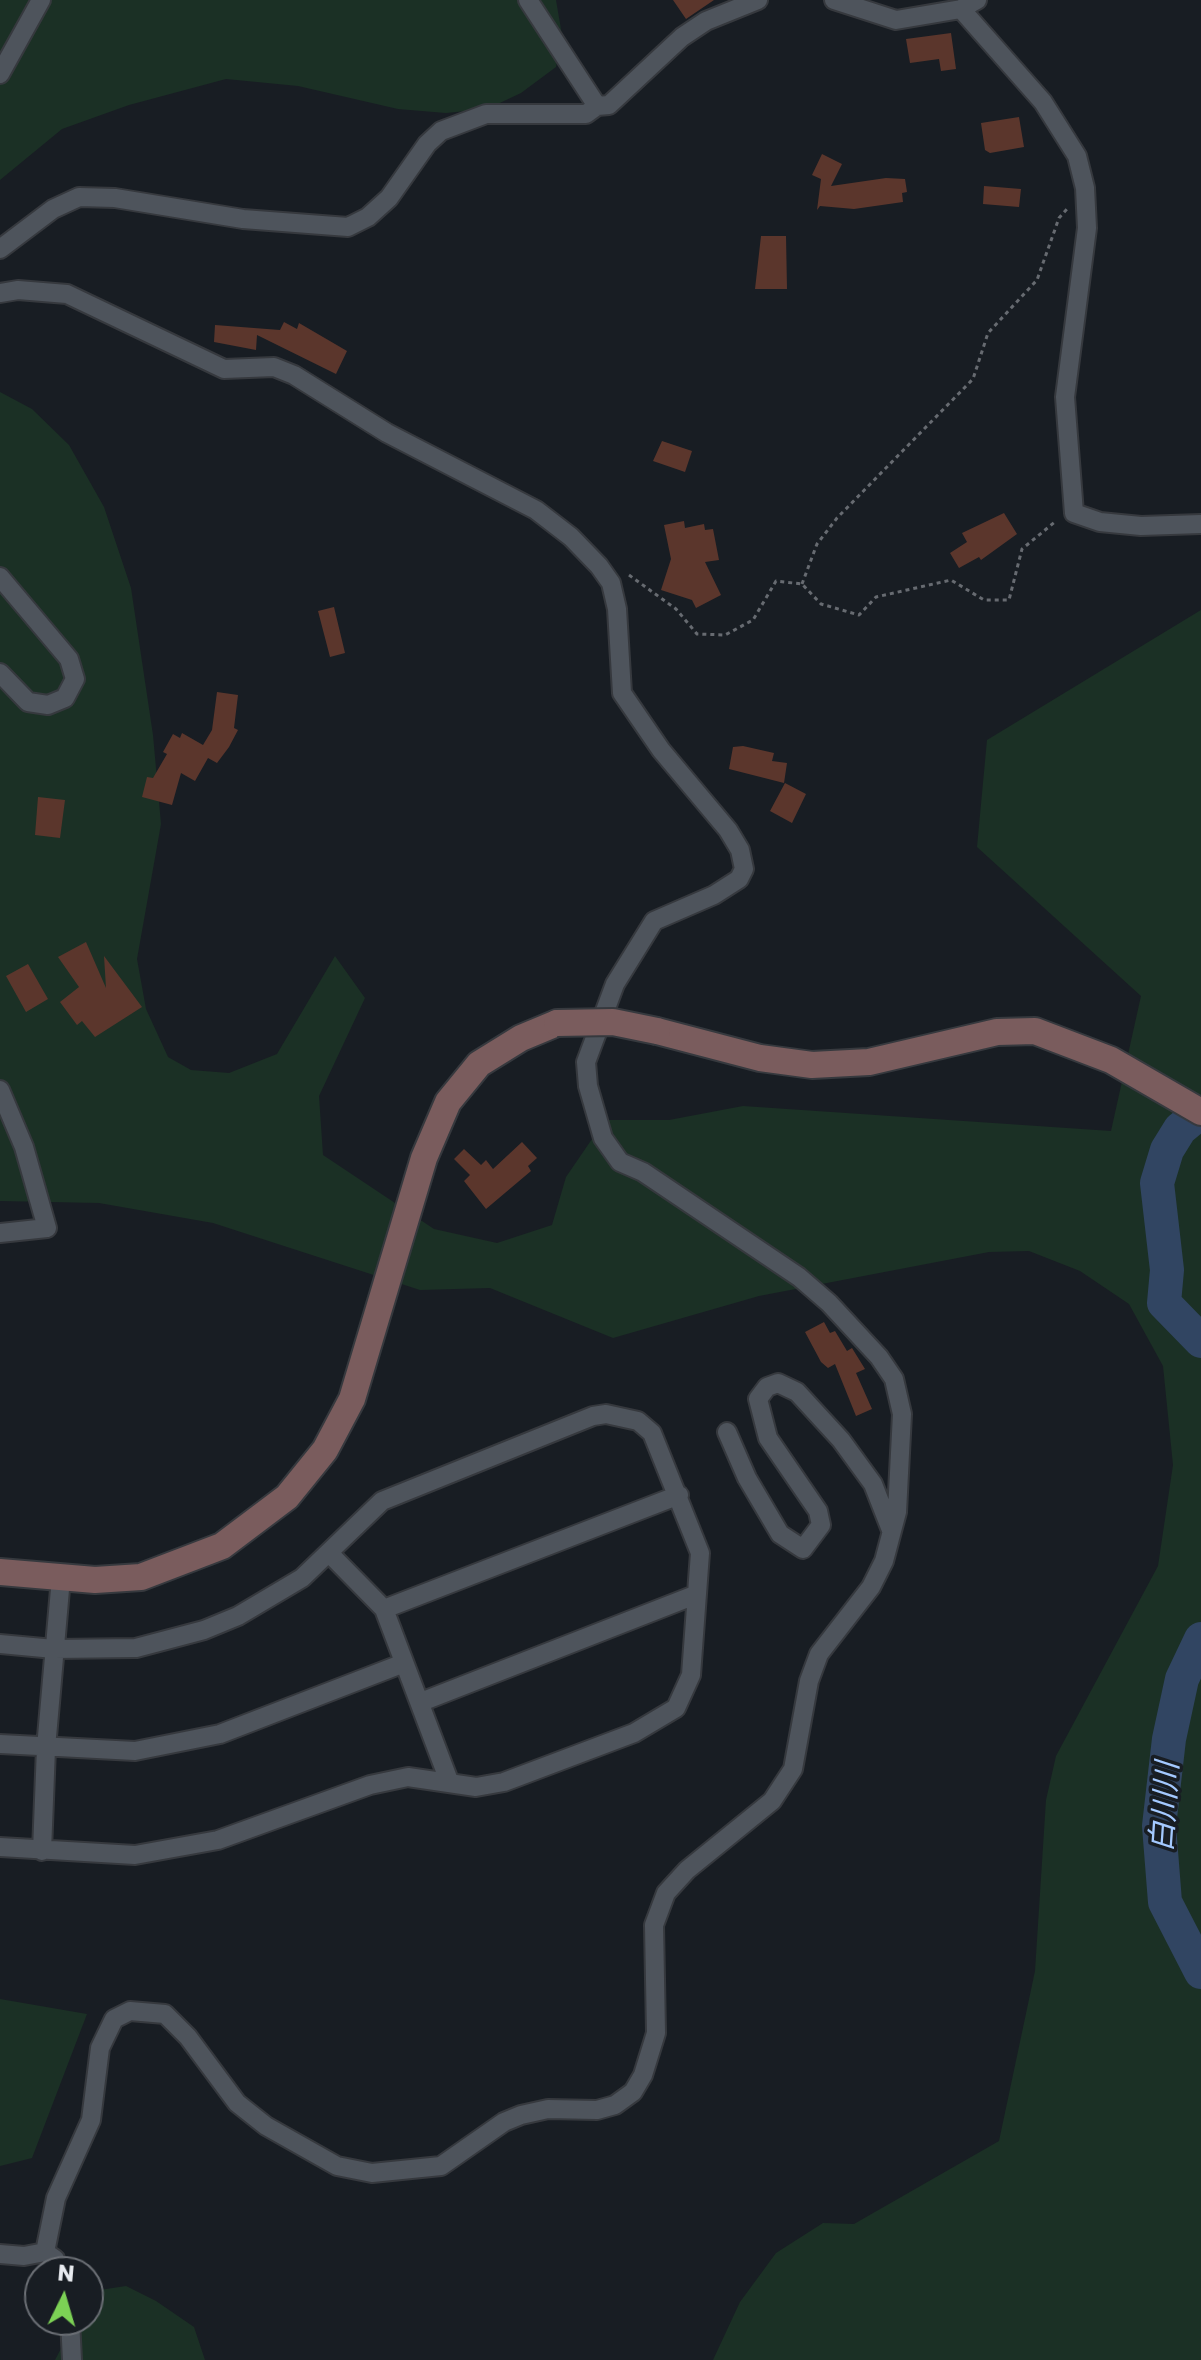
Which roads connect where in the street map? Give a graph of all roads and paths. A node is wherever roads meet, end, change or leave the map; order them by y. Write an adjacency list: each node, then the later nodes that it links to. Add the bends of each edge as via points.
1 (41, 0): 6 (street)
2 (528, 0): 7 (street)
3 (758, 0): 7 (street, via 706,21 609,105)
4 (834, 0): 5 (street, via 896,20)
5 (969, 4): 8 (street, via 1043,102 1077,156)
6 (0, 74)
7 (597, 106): 9 (street, via 586,114 486,114 451,125 427,144 389,198 348,227 79,197 53,209)
8 (1085, 188): 11 (street, via 1087,228 1065,397); 15 (path, via 1059,218 1037,280 988,333 973,379 837,518 817,544)
9 (0, 249)
10 (0, 293): 13 (street, via 67,294 224,369 274,367 294,375 387,433 536,510)
11 (1074, 513): 12 (street, via 1127,525); 15 (path, via 1047,525 1022,549 1009,600 984,600 951,580 876,597 859,615 821,604)
12 (1201, 524)
13 (599, 566): 15 (path, via 624,572 676,609 697,634 725,635 753,620 776,581); 22 (street, via 611,583 617,609 622,693 661,750 728,830 744,869 739,879 714,895 654,921 615,984 586,1062 603,1138 620,1162 643,1172 799,1277 879,1357 897,1387 902,1414 897,1512)
14 (0, 577): 16 (street, via 69,659 75,679 65,698 48,705 28,702)
15 (802, 584)
16 (0, 673)
17 (0, 1090): 19 (street, via 24,1147 47,1228)
18 (1201, 1112): 25 (street, bridge, via 1111,1060 1035,1031 997,1032 869,1062 812,1065 760,1058 613,1022 557,1023 479,1064 448,1102 416,1183 352,1399 325,1450 287,1497 222,1546 141,1577)
19 (0, 1233)
20 (727, 1432): 22 (street, via 780,1534 803,1549 821,1525 818,1511 768,1438 758,1399 778,1383 797,1392 873,1484)
21 (679, 1495): 23 (street, via 652,1433 638,1421 593,1416 394,1495); 26 (street, via 700,1553); 27 (street)
22 (891, 1530): 37 (street, via 871,1587 819,1654 809,1681 798,1751 785,1785 666,1893 654,1925 656,2033 633,2092 597,2110 548,2109 521,2115 441,2166 372,2173 337,2166 266,2126 237,2103 165,2014 130,2011 114,2019 100,2048 91,2120 56,2198)
23 (329, 1553): 27 (street); 29 (street, via 270,1599 204,1630 136,1648)
24 (0, 1572): 25 (street)
25 (61, 1578): 29 (street)
26 (695, 1595): 31 (street); 34 (street, via 691,1675 676,1708 634,1733 504,1782 476,1787)
27 (384, 1609): 30 (street)
28 (0, 1644): 29 (street)
29 (54, 1649): 33 (street)
30 (404, 1663): 31 (street); 33 (street, via 220,1734 135,1751)
31 (421, 1702): 34 (street)
32 (0, 1744): 33 (street)
33 (46, 1748): 36 (street)
34 (449, 1781): 36 (street, via 408,1777 370,1785 218,1840 135,1855)
35 (0, 1847): 36 (street)
36 (42, 1851)
37 (45, 2252): 38 (street); 39 (street)
38 (0, 2254)
39 (51, 2256)
40 (71, 2336): 41 (street)
41 (72, 2360)

